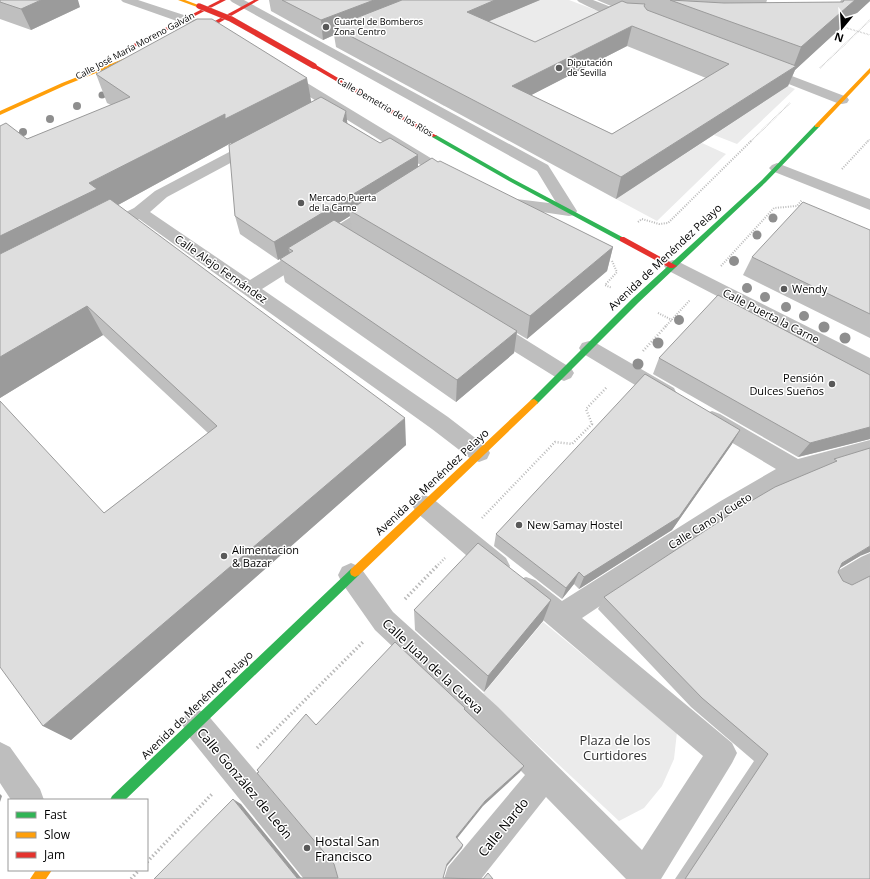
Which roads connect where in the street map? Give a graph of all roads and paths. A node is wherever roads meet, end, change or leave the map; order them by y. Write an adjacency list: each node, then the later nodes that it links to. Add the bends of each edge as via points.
1 (127, 0): 7 (street)
2 (180, 0): 6 (main road, Calle Demetrio de los Ríos)
3 (224, 0): 6 (main road, Calle José María Moreno Galván)
4 (583, 0): 9 (street, via 627,18)
5 (247, 2): 11 (main road, Calle José María Moreno Galván, via 229,16); 17 (street)
6 (203, 7): 7 (main road, Calle José María Moreno Galván); 40 (main road, Calle Demetrio de los Ríos, bridge, via 232,19)
7 (184, 19): 11 (street); 22 (main road, Calle José María Moreno Galván)
8 (870, 20): 12 (path)
9 (642, 21)
10 (837, 26): 12 (path)
11 (204, 28): 14 (main road, Calle José María Moreno Galván); 16 (street)
12 (858, 32): 13 (path); 23 (path)
13 (870, 35)
14 (182, 37)
15 (335, 41): 17 (street)
16 (232, 42)
17 (320, 46): 40 (street, via 543,168)
18 (149, 50): 22 (main road, Calle José María Moreno Galván)
19 (752, 65): 23 (street)
20 (271, 67): 25 (street)
21 (870, 70): 24 (main road)
22 (64, 84): 26 (main road, Calle José María Moreno Galván)
23 (803, 85): 24 (street); 41 (path, via 802,90 668,223 659,224 642,219)
24 (842, 100): 30 (main road)
25 (330, 104): 27 (street); 31 (street)
26 (0, 113)
27 (314, 113)
28 (272, 135): 39 (street, via 161,194)
29 (870, 139): 32 (path)
30 (777, 168): 37 (street); 43 (main road, Avenida de Menéndez Pelayo)
31 (437, 170): 33 (street); 34 (street)
32 (840, 172)
33 (423, 180)
34 (464, 184)
35 (492, 198): 40 (street, Calle Demetrio de los Ríos)
36 (390, 200): 45 (street, via 344,238)
37 (870, 205)
38 (797, 206): 44 (path, via 774,208)
39 (140, 212): 42 (street); 45 (street, Calle Alejo Fernández)
40 (569, 212): 43 (main road, Calle Demetrio de los Ríos)
41 (637, 222)
42 (112, 227)
43 (672, 266): 48 (main road, Avenida de Menéndez Pelayo); 50 (street, Calle Puerta la Carne)
44 (719, 268)
45 (249, 289): 54 (street, Calle Alejo Fernández)
46 (692, 298): 49 (path)
47 (477, 320): 51 (street)
48 (589, 348): 51 (main road, Avenida de Menéndez Pelayo); 55 (street)
49 (639, 355)
50 (870, 367)
51 (564, 373): 54 (main road, Avenida de Menéndez Pelayo)
52 (612, 383): 57 (path, via 586,409 592,424 572,444 555,442)
53 (870, 449): 55 (street, Calle Cano y Cueto)
54 (479, 453): 56 (main road, Avenida de Menéndez Pelayo)
55 (796, 469): 63 (street, Calle Cano y Cueto, via 726,509)
56 (424, 505): 60 (main road, Avenida de Menéndez Pelayo); 63 (street)
57 (481, 519)
58 (451, 552): 62 (path)
59 (870, 565): 61 (street)
60 (351, 575): 65 (main road, Avenida de Menéndez Pelayo); 68 (street, Calle Juan de la Cueva, via 384,621 488,717)
61 (838, 584)
62 (403, 601)
63 (561, 617): 75 (street, via 722,753)
64 (366, 639): 66 (path)
65 (196, 723): 71 (main road, Avenida de Menéndez Pelayo); 78 (street, Calle González de León)
66 (254, 752)
67 (0, 757): 70 (street)
68 (545, 774): 75 (street); 79 (street, Calle Nardo)
69 (214, 792): 72 (path)
70 (28, 799)
71 (117, 799)
72 (148, 861)
73 (44, 871): 76 (main road)
74 (138, 871): 77 (path)
75 (646, 877)
76 (36, 879)
77 (130, 879)
78 (324, 879)
79 (460, 879)

